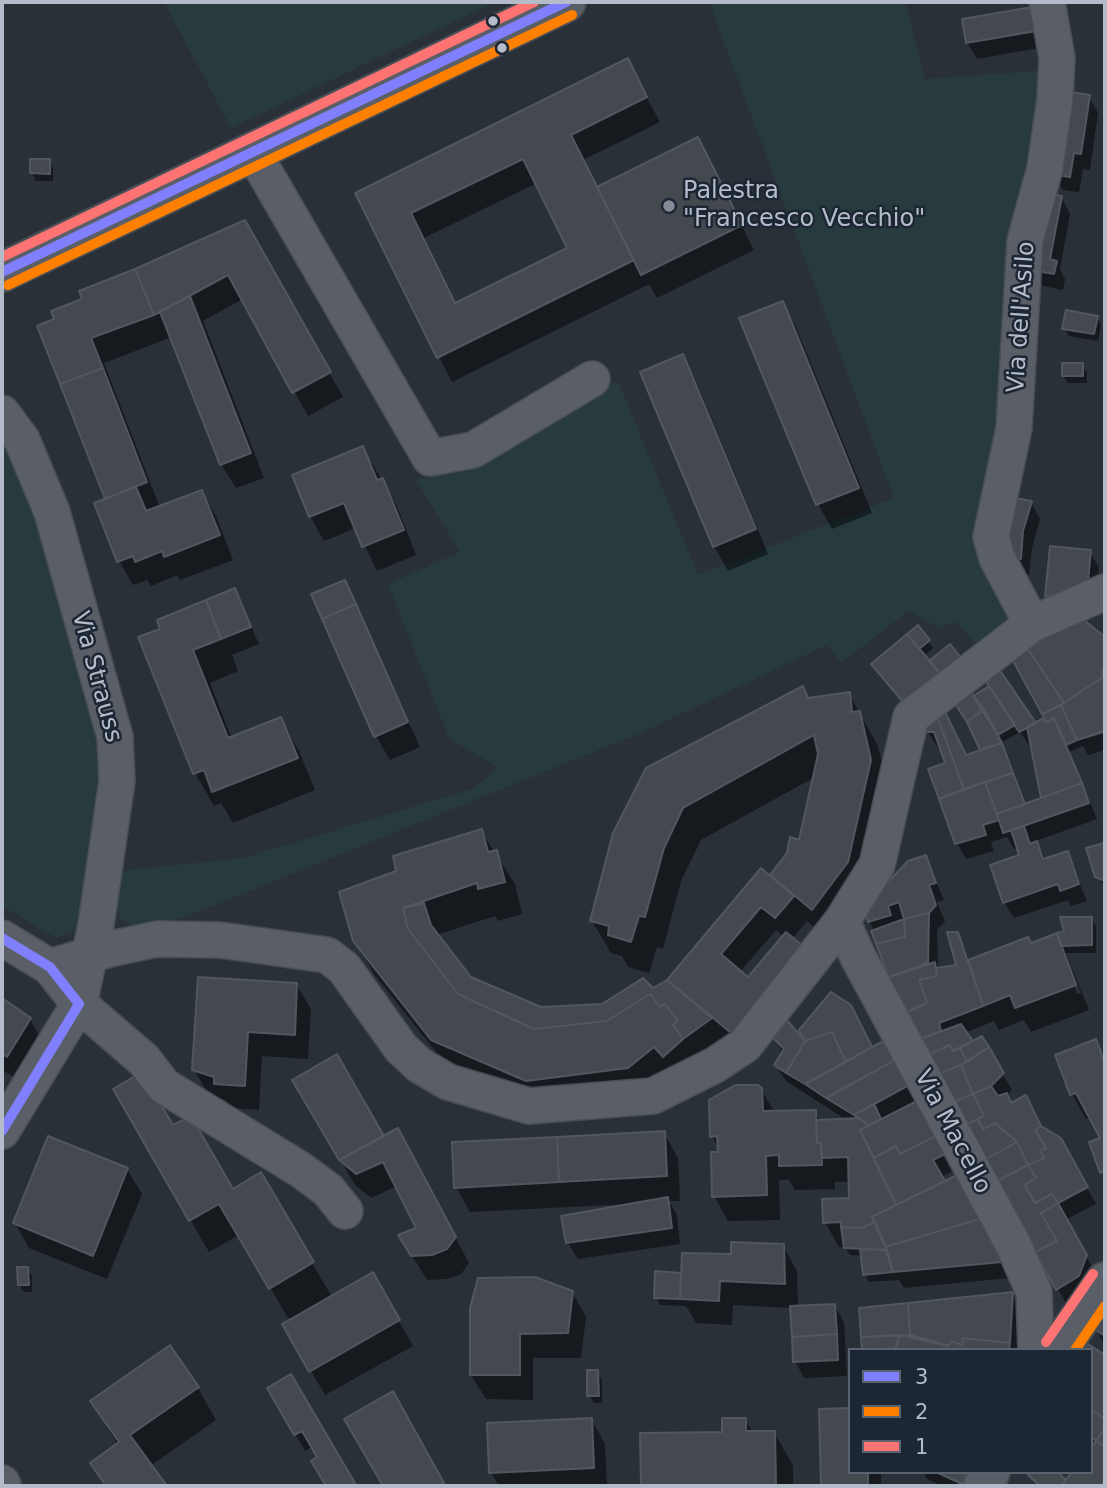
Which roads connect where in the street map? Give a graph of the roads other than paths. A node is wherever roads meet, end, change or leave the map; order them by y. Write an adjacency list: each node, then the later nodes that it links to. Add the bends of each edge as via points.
1 (566, 2): 3 (street)
2 (1047, 2): 10 (street, Via dell'Asilo, via 1057,58 1055,99 1045,168 1026,241 1014,428 991,537 997,558)
3 (253, 152): 4 (street); 7 (street, via 430,458 473,450)
4 (43, 252): 5 (street); 6 (street)
5 (2, 260)
6 (2, 272)
7 (592, 379)
8 (2, 413): 13 (street, Via Strauss, via 22,440 52,512 116,737 117,781)
9 (1105, 592): 10 (street)
10 (1032, 624): 11 (street, via 911,717 877,865)
11 (842, 921): 13 (street, via 745,1045 715,1065 653,1096 529,1106 448,1082 419,1065 401,1048 344,968 327,955 220,940 157,939); 19 (street, Via Macello, via 1014,1246 1034,1292)
12 (2, 938): 14 (street)
13 (91, 955): 14 (street); 15 (street, Via Strauss)
14 (50, 967): 15 (street)
15 (79, 1004): 16 (street, Via Strauss); 17 (street, via 144,1060 164,1086 301,1170)
16 (2, 1131)
17 (345, 1211)
18 (1105, 1282): 20 (street)
19 (1035, 1348)
20 (1059, 1348)

